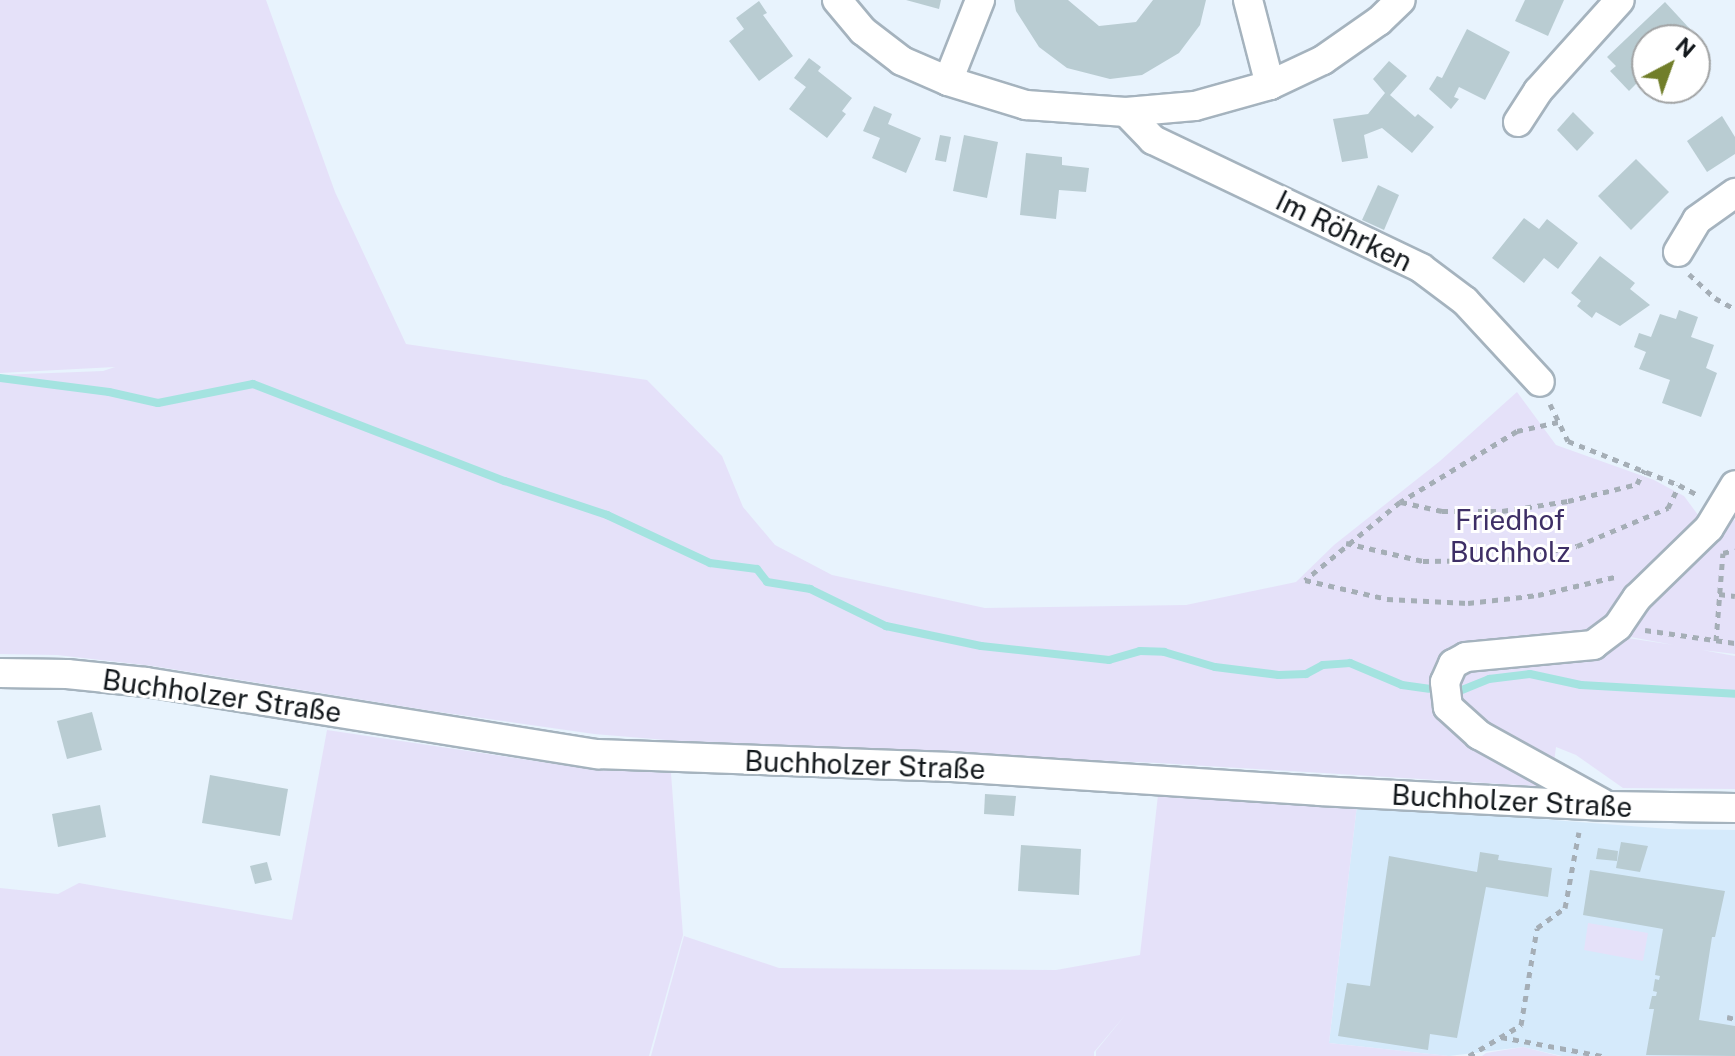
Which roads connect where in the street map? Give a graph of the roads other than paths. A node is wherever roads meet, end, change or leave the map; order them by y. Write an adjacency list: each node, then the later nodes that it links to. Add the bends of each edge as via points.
1 (837, 0): 6 (street, via 863,31 902,61)
2 (980, 0): 6 (street)
3 (1248, 0): 7 (street)
4 (1401, 0): 7 (street, via 1323,60)
5 (1620, 0): 9 (street, via 1538,91)
6 (948, 81): 8 (street, via 1026,105)
7 (1270, 85): 8 (street, via 1195,106)
8 (1126, 112): 12 (street, Im Röhrken, via 1153,140 1421,268 1465,301)
9 (1518, 122)
10 (1735, 193): 11 (street, via 1697,220)
11 (1678, 252)
12 (1540, 382)
13 (1735, 485): 15 (street, via 1709,528 1637,598 1618,626 1593,645 1466,657 1453,664 1445,682 1448,707 1479,735)
14 (0, 673): 15 (street, Buchholzer Straße, via 146,682 598,754 951,767)
15 (1607, 806): 16 (street, Buchholzer Straße)
16 (1735, 808)

